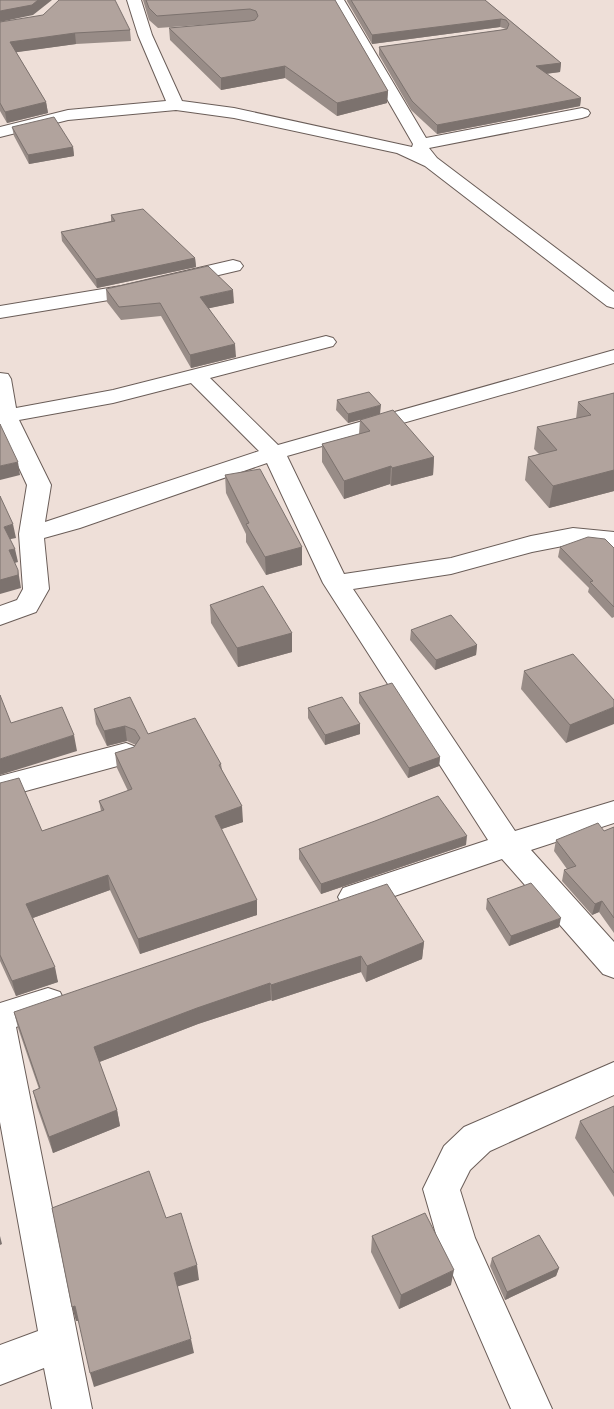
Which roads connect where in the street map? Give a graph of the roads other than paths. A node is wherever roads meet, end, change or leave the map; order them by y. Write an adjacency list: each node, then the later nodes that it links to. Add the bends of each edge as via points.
1 (134, 0): 4 (street)
2 (337, 0): 6 (street)
3 (164, 34): 4 (street)
4 (145, 35): 7 (street)
5 (386, 49): 6 (street)
6 (366, 51): 10 (street)
7 (176, 105): 9 (street, via 68,115); 11 (street, via 234,113 402,149)
8 (582, 113): 10 (street)
9 (0, 132)
10 (421, 144): 11 (street, via 420,150)
11 (431, 162): 13 (street)
12 (233, 266): 14 (street, via 121,292)
13 (614, 302)
14 (0, 312)
15 (326, 342): 17 (street)
16 (614, 356): 20 (street)
17 (196, 376): 19 (street); 20 (street)
18 (0, 379): 19 (street)
19 (6, 416): 21 (street, via 39,485)
20 (274, 453): 21 (street); 23 (street)
21 (31, 534): 24 (street, via 36,589 27,606)
22 (614, 540): 23 (street, via 573,536 451,566)
23 (336, 583): 28 (street)
24 (0, 616)
25 (126, 754): 26 (street)
26 (0, 787)
27 (614, 812): 28 (street)
28 (508, 844): 29 (street); 30 (street)
29 (330, 906)
30 (614, 964)
31 (75, 992): 32 (street)
32 (0, 1018)
33 (0, 1028): 35 (street)
34 (614, 1078): 38 (street, via 476,1139 457,1158 441,1189 457,1241)
35 (58, 1343): 36 (street); 37 (street)
36 (0, 1365)
37 (72, 1409)
38 (532, 1409)

